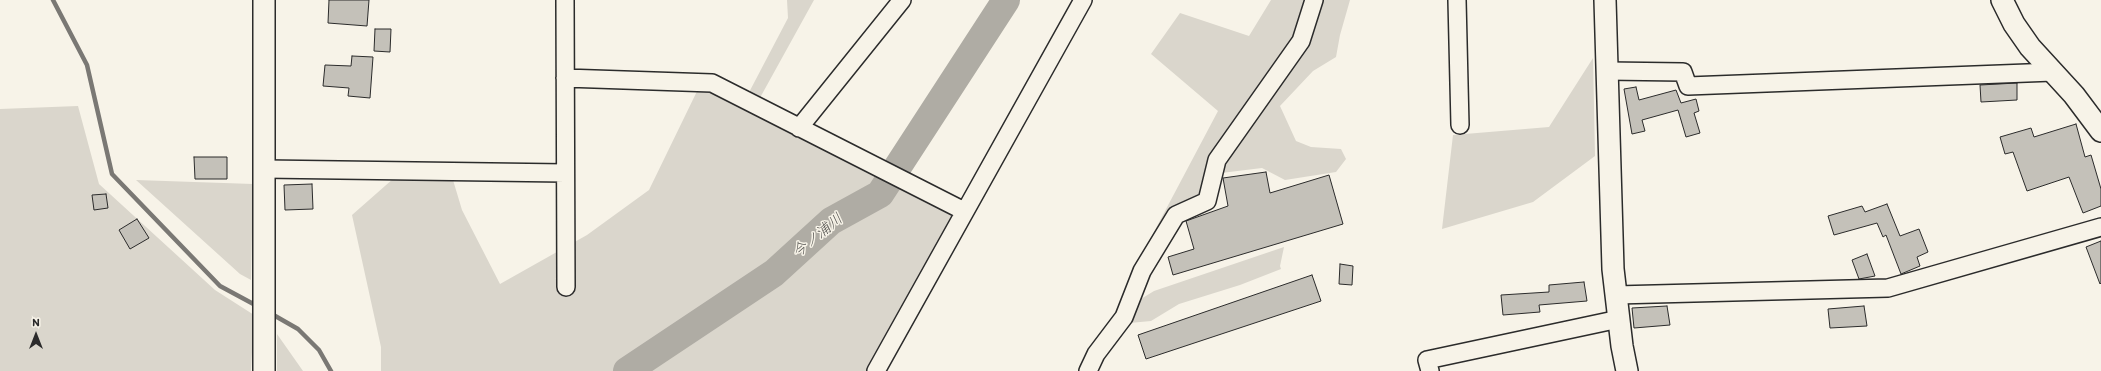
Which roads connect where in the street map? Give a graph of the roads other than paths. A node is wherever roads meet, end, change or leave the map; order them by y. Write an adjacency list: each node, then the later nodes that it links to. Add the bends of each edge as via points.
1 (264, 0): 15 (street)
2 (565, 0): 11 (street)
3 (902, 0): 13 (street)
4 (1083, 0): 17 (street)
5 (1314, 0): 24 (street, via 1301,41 1217,160 1207,201 1176,215 1142,271 1124,318 1096,354)
6 (1457, 0): 12 (street)
7 (1605, 0): 9 (street)
8 (2002, 0): 10 (street, via 2030,48)
9 (1607, 71): 10 (street, via 1683,72 1688,86); 20 (street)
10 (2053, 72): 14 (street)
11 (565, 78): 13 (street, via 712,83); 16 (street)
12 (1460, 125)
13 (799, 128): 17 (street)
14 (2101, 131)
15 (264, 169): 16 (street); 22 (street)
16 (565, 173): 19 (street)
17 (964, 211): 23 (street)
18 (2101, 227): 20 (street, via 1888,288)
19 (566, 287)
20 (1616, 296): 21 (street)
21 (1619, 319): 25 (street, via 1427,360); 26 (street)
22 (264, 371)
23 (876, 371)
24 (1088, 371)
25 (1430, 371)
26 (1627, 371)

